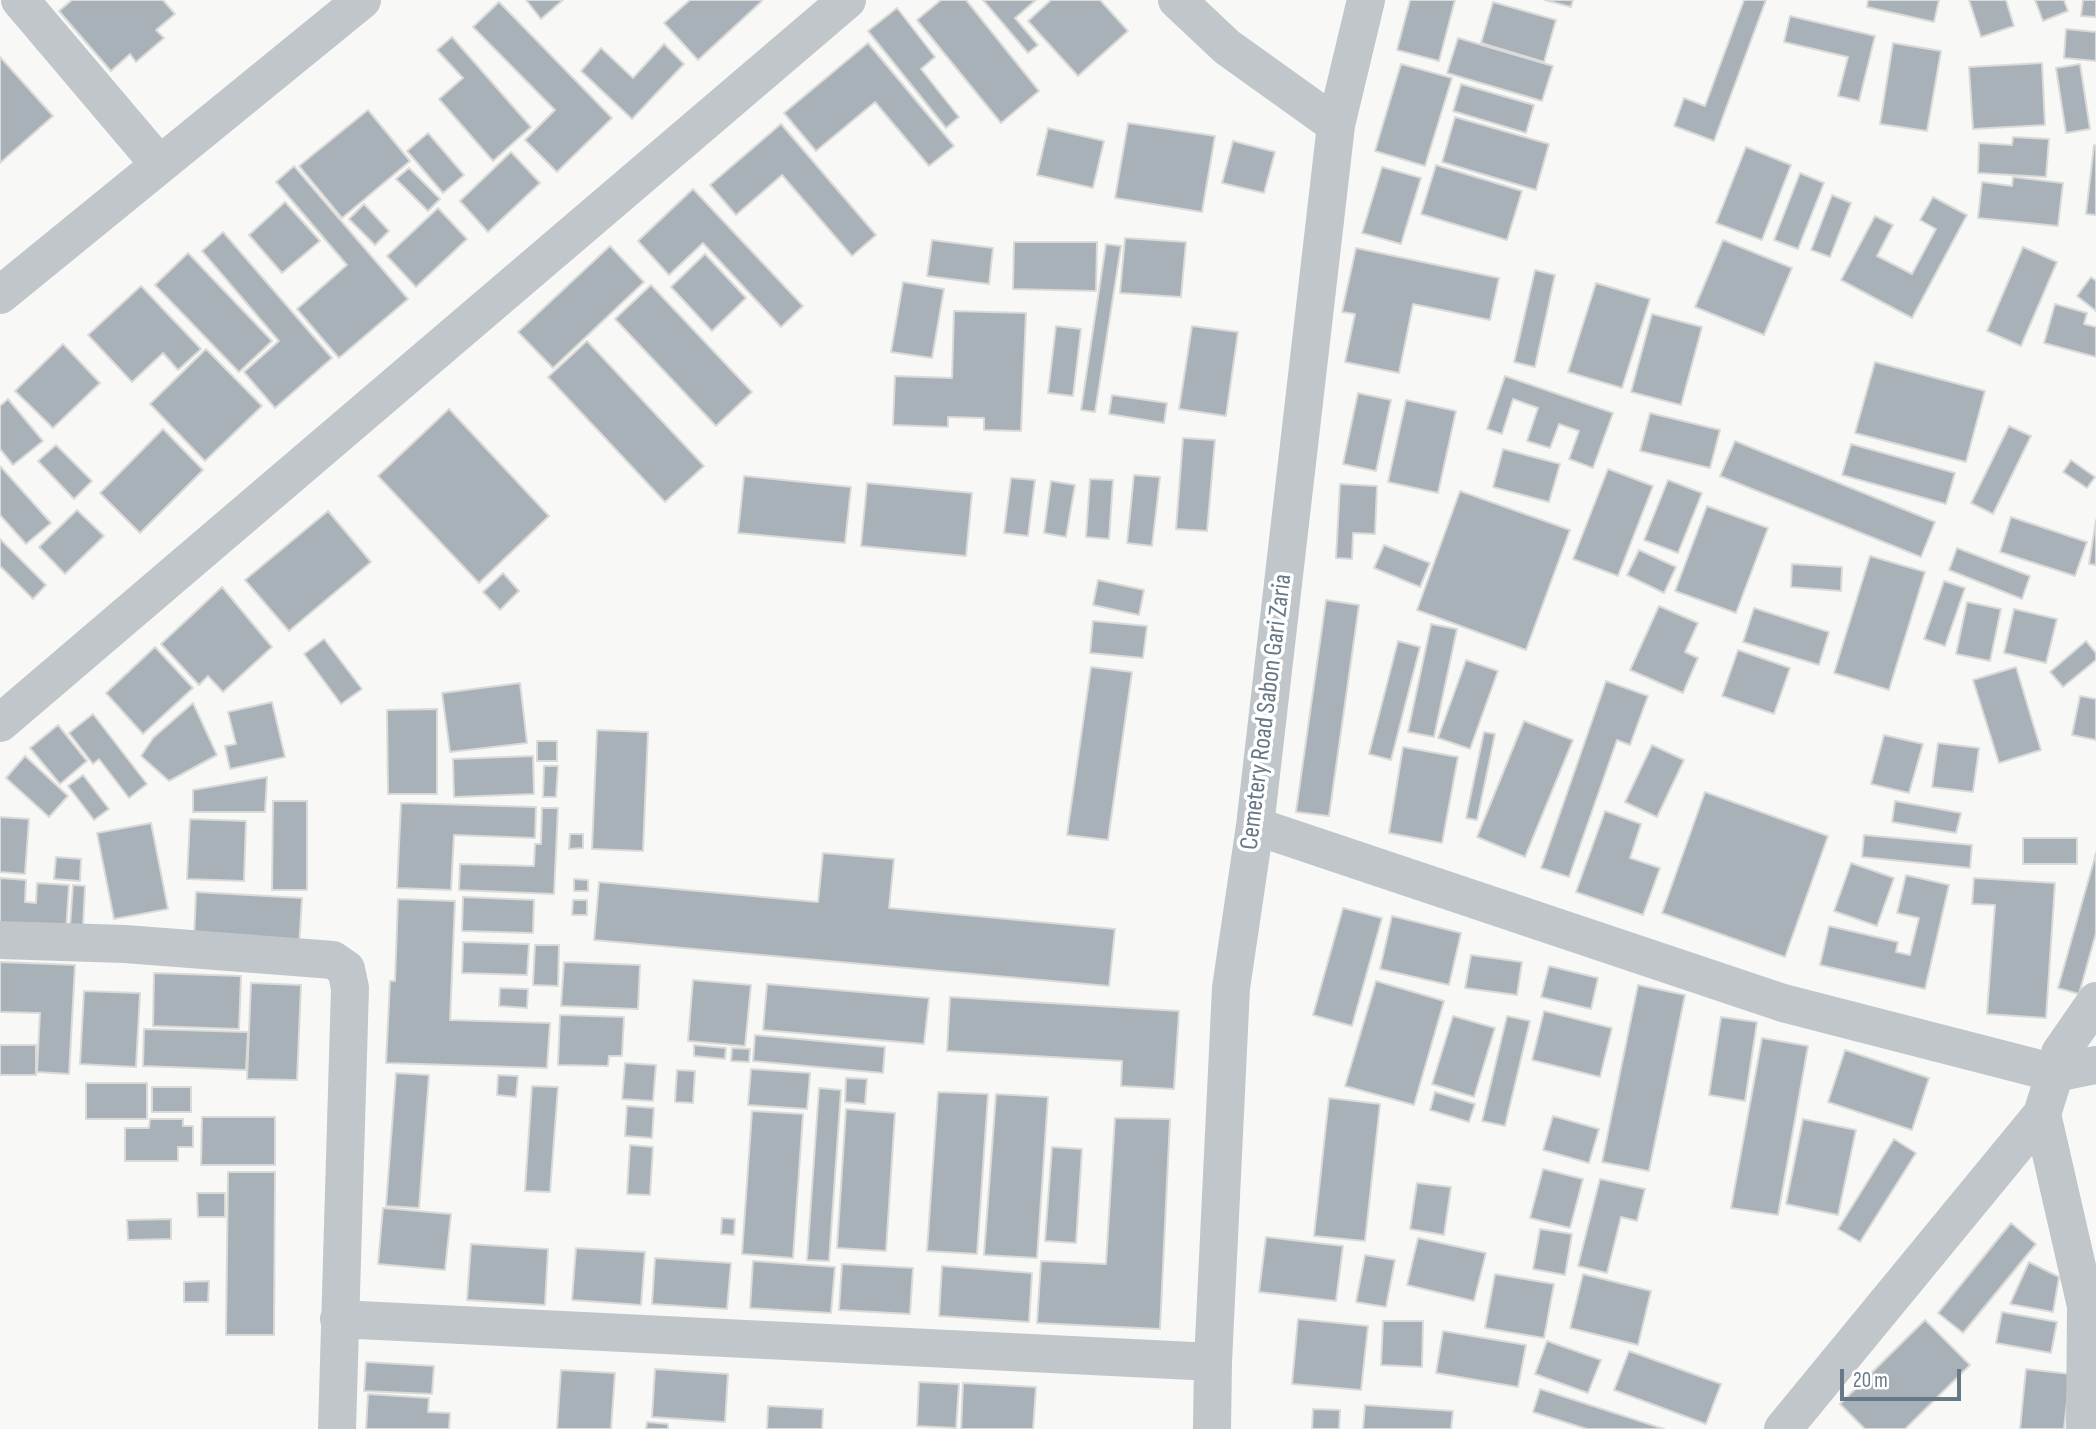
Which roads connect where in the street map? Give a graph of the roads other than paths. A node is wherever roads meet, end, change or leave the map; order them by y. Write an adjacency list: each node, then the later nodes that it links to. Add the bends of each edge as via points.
1 (20, 0): 7 (street)
2 (362, 0): 7 (street)
3 (847, 0): 9 (street)
4 (1177, 0): 6 (street, via 1227,47)
5 (1366, 0): 6 (street, Cemetery Road Sabon Gari Zaria)
6 (1336, 125): 10 (street, Cemetery Road Sabon Gari Zaria)
7 (159, 164): 8 (street)
8 (0, 295)
9 (0, 723)
10 (1255, 826): 14 (street, via 1783,1003); 17 (street, Cemetery Road Sabon Gari Zaria, via 1231,988)
11 (0, 940): 16 (street, via 125,944 333,960 346,969 350,988)
12 (2096, 1001): 14 (street, via 2060,1053)
13 (2096, 1065): 14 (street)
14 (2055, 1073): 15 (street)
15 (2042, 1114): 20 (street); 21 (street, via 2085,1306)
16 (339, 1319): 17 (street); 18 (street)
17 (1213, 1362): 19 (street, Cemetery Road Sabon Gari Zaria)
18 (337, 1429)
19 (1212, 1429)
20 (1783, 1429)
21 (2085, 1429)

